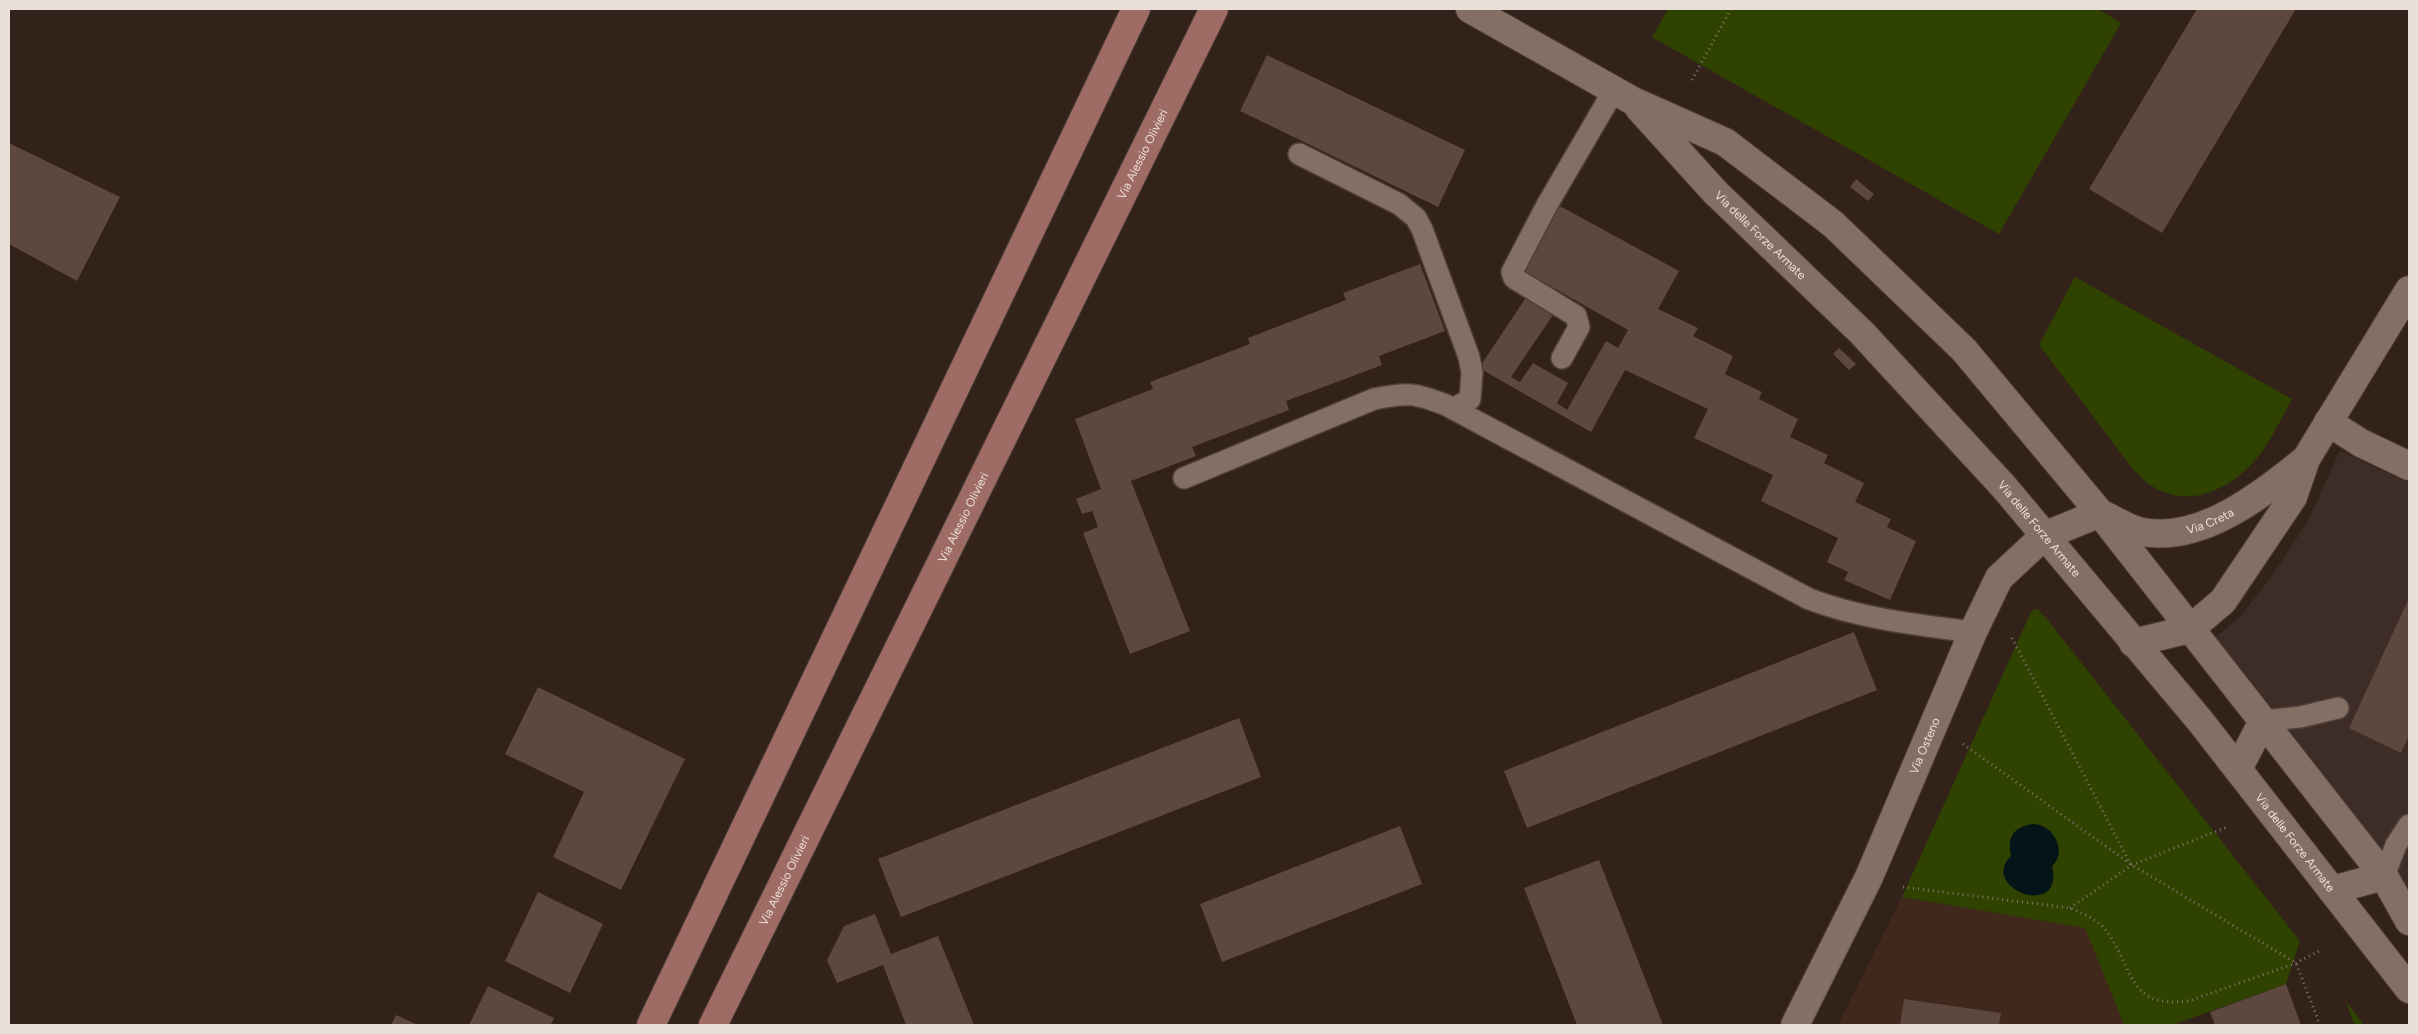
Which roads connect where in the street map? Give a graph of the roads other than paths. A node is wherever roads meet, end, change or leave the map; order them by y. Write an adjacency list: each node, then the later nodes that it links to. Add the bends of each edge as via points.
1 (1136, 9): 26 (main road)
2 (1214, 9): 27 (main road, Via Alessio Olivieri)
3 (1470, 9): 4 (street, Via delle Forze Armate)
4 (1623, 96): 7 (lane, via 1547,205 1512,272 1514,278 1576,316 1579,326); 13 (street, Via delle Forze Armate, via 1725,142 1833,224 1964,350); 14 (street, Via delle Forze Armate, via 1715,192 1862,333)
5 (1299, 154): 8 (lane, via 1399,204 1416,218 1469,357 1472,373 1470,399)
6 (2409, 290): 9 (street, Via Creta)
7 (1562, 358)
8 (1453, 409): 12 (lane, via 1419,394 1396,394 1374,399); 16 (lane, via 1809,599 1868,617)
9 (2328, 422): 10 (street, Via Creta); 11 (street, via 2361,443)
10 (2306, 459): 13 (street, Via Creta, via 2259,497 2220,518 2178,533 2142,532); 15 (street, Via Creta, via 2293,497 2223,601)
11 (2409, 466)
12 (1184, 478)
13 (2100, 513): 14 (street, Via Osteno); 15 (street, Via delle Forze Armate)
14 (2044, 536): 16 (street, Via Osteno, via 1999,578); 17 (street, Via delle Forze Armate)
15 (2190, 629): 17 (street); 19 (street, Via delle Forze Armate)
16 (1973, 632): 28 (street, Via Osteno, via 1870,877)
17 (2133, 642): 20 (street, Via delle Forze Armate)
18 (2338, 708): 19 (lane)
19 (2264, 721): 20 (street); 22 (street, Via delle Forze Armate)
20 (2238, 769): 23 (street, Via delle Forze Armate)
21 (2409, 825): 22 (lane, via 2396,845)
22 (2384, 876): 23 (street); 24 (street, Via delle Forze Armate)
23 (2332, 890): 25 (street, Via delle Forze Armate)
24 (2409, 921)
25 (2409, 989)
26 (650, 1025)
27 (713, 1025)
28 (1796, 1025)

